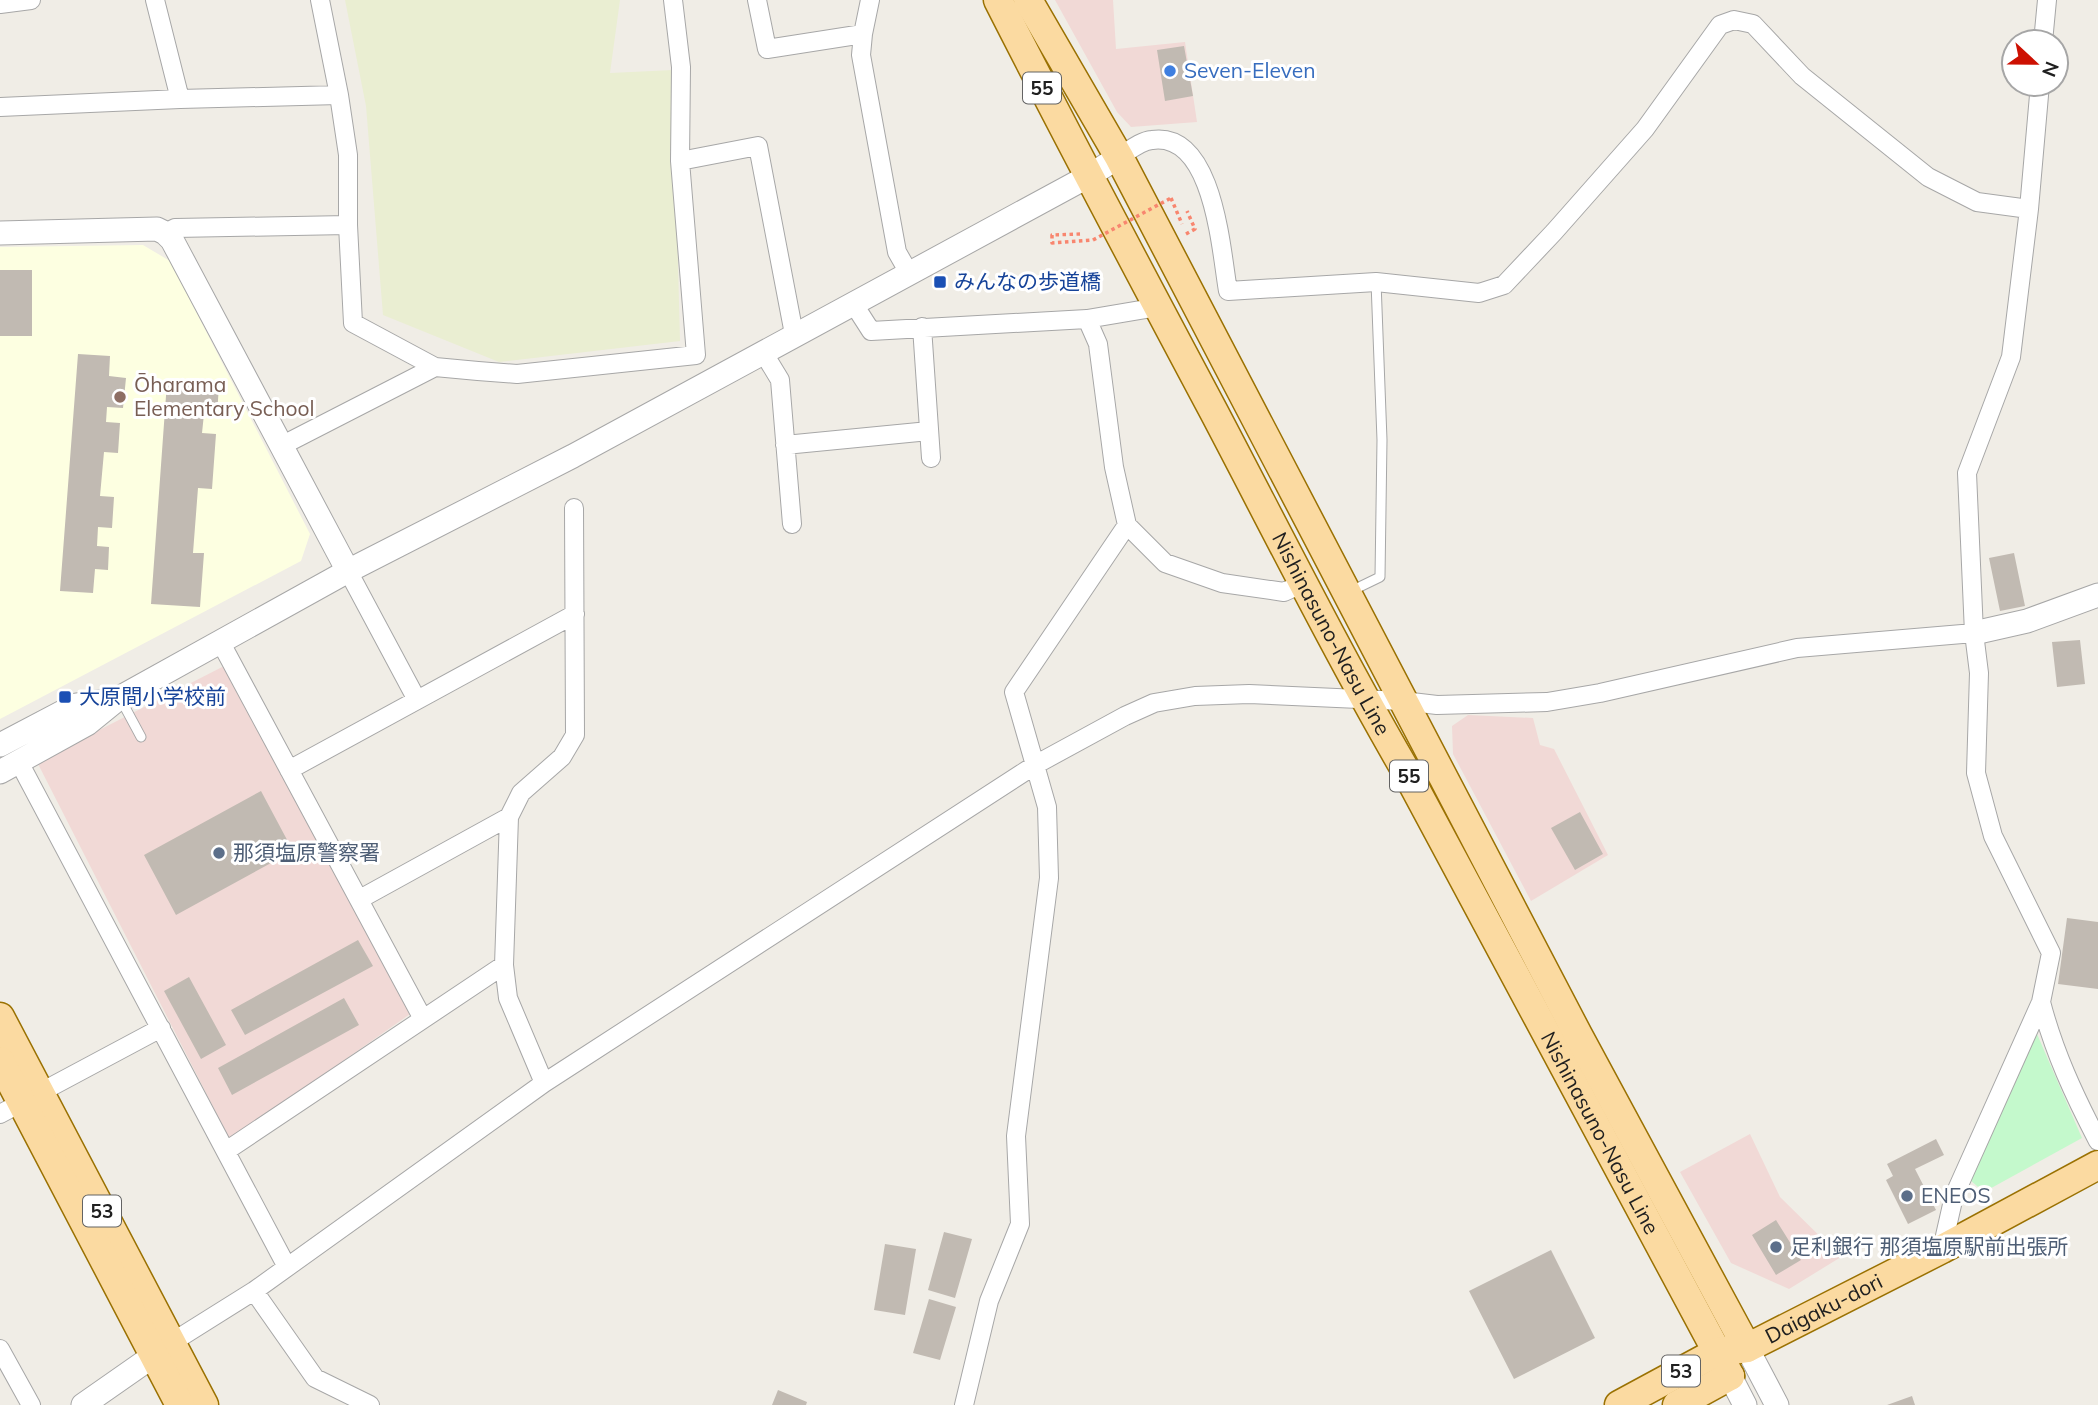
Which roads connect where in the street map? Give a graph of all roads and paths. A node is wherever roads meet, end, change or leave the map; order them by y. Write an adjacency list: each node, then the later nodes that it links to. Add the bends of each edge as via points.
1 (31, 0): 10 (street)
2 (155, 0): 15 (street)
3 (320, 0): 13 (street)
4 (673, 0): 18 (street, via 681,67)
5 (757, 0): 12 (street, via 767,49)
6 (870, 0): 12 (street)
7 (998, 0): 19 (main road, Nishinasuno-Nasu Line / 55)
8 (1028, 0): 17 (main road, Nishinasuno-Nasu Line / 55)
9 (2047, 0): 11 (street)
10 (0, 4)
11 (2044, 28)
12 (863, 34): 28 (street, via 861,55 897,252)
13 (340, 95): 15 (street); 23 (street, via 348,155)
14 (2039, 98): 21 (street)
15 (180, 99): 16 (street)
16 (0, 107)
17 (1119, 157): 19 (street); 29 (street, via 1142,142 1159,139 1186,151 1195,161 1209,190 1228,291); 46 (main road, Nishinasuno-Nasu Line / 55)
18 (680, 160): 34 (street, via 758,146); 36 (street, via 696,355 517,374)
19 (1087, 177): 28 (street); 31 (main road, Nishinasuno-Nasu Line / 55)
20 (1171, 198): 26 (path, bridge, via 1093,240 1052,243 1052,235)
21 (2029, 209): 29 (street, via 1977,202 1928,177 1801,76 1753,24 1734,20 1720,25 1644,129 1504,285 1479,293); 49 (street, via 2011,357 1967,473)
22 (1187, 211): 27 (path, via 1195,229)
23 (348, 225): 25 (street, via 175,228); 36 (street, via 353,323)
24 (0, 233): 25 (street, via 157,229)
25 (165, 233): 39 (street)
26 (1080, 234)
27 (1186, 234)
28 (909, 273): 30 (street)
29 (1376, 282): 46 (lane, via 1382,440 1380,577)
30 (853, 303): 33 (street, via 871,331); 34 (street)
31 (1158, 307): 32 (street); 45 (main road, Nishinasuno-Nasu Line / 55)
32 (1087, 319): 33 (street); 43 (street, via 1098,344 1114,467)
33 (922, 327): 37 (street)
34 (794, 334): 35 (street)
35 (763, 352): 38 (street, via 780,380); 44 (street)
36 (435, 367): 39 (street)
37 (929, 430): 38 (street); 40 (street)
38 (785, 444): 42 (street)
39 (281, 446): 44 (street)
40 (932, 458)
41 (574, 508): 48 (street)
42 (792, 524)
43 (1127, 525): 45 (street, via 1166,563 1222,583 1284,592); 57 (street, via 1014,692)
44 (348, 571): 50 (street); 52 (street)
45 (1304, 583): 53 (main road, Nishinasuno-Nasu Line / 55)
46 (1348, 593): 54 (main road, Nishinasuno-Nasu Line / 55)
47 (2098, 596): 49 (street, via 2027,621)
48 (575, 614): 52 (street); 60 (street, via 575,736 562,757 521,793)
49 (1974, 633): 54 (street, via 1797,648 1547,702 1437,705); 63 (street, via 1979,673 1976,773 1993,836 2051,953)
50 (221, 643): 51 (street); 59 (street)
51 (120, 698): 55 (lane); 56 (street, via 76,705); 58 (street, via 87,724)
52 (417, 700): 59 (street)
53 (1365, 700): 54 (street); 57 (street, via 1249,694 1195,696 1154,704); 79 (main road, Nishinasuno-Nasu Line / 55)
54 (1403, 701): 76 (main road, Nishinasuno-Nasu Line / 55)
55 (141, 737)
56 (0, 745)
57 (1035, 765): 68 (street); 85 (street, via 1047,807 1049,878 1016,1136 1020,1224 989,1301)
58 (9, 767): 66 (street)
59 (289, 770): 61 (street)
60 (509, 817): 61 (street); 62 (street)
61 (360, 898): 65 (street)
62 (504, 965): 65 (street); 68 (street, via 508,998)
63 (2041, 1002): 70 (street, via 2052,1044); 73 (street, via 1954,1196)
64 (0, 1017): 69 (main road, 53)
65 (423, 1019): 71 (street)
66 (161, 1028): 69 (street); 71 (street)
67 (0, 1061): 69 (main road, 53)
68 (544, 1083): 74 (street)
69 (21, 1103): 78 (main road, 53)
70 (2098, 1141)
71 (226, 1151): 74 (street)
72 (2098, 1165): 73 (main road, Daigaku-dori / 53)
73 (1942, 1249): 76 (main road, Daigaku-dori / 53)
74 (287, 1266): 75 (street)
75 (254, 1290): 78 (street); 80 (street, via 315,1378)
76 (1747, 1348): 79 (main road, Daigaku-dori / 53); 89 (street)
77 (0, 1349): 81 (street)
78 (163, 1350): 82 (street); 83 (main road, 53); 84 (main road, 53)
79 (1723, 1364): 86 (main road, Daigaku-dori / 53); 87 (main road, Daigaku-dori / 53); 88 (street)
80 (366, 1404)
81 (31, 1405)
82 (83, 1405)
83 (180, 1405)
84 (204, 1405)
85 (964, 1405)
86 (1619, 1405)
87 (1676, 1405)
88 (1745, 1405)
89 (1777, 1405)

